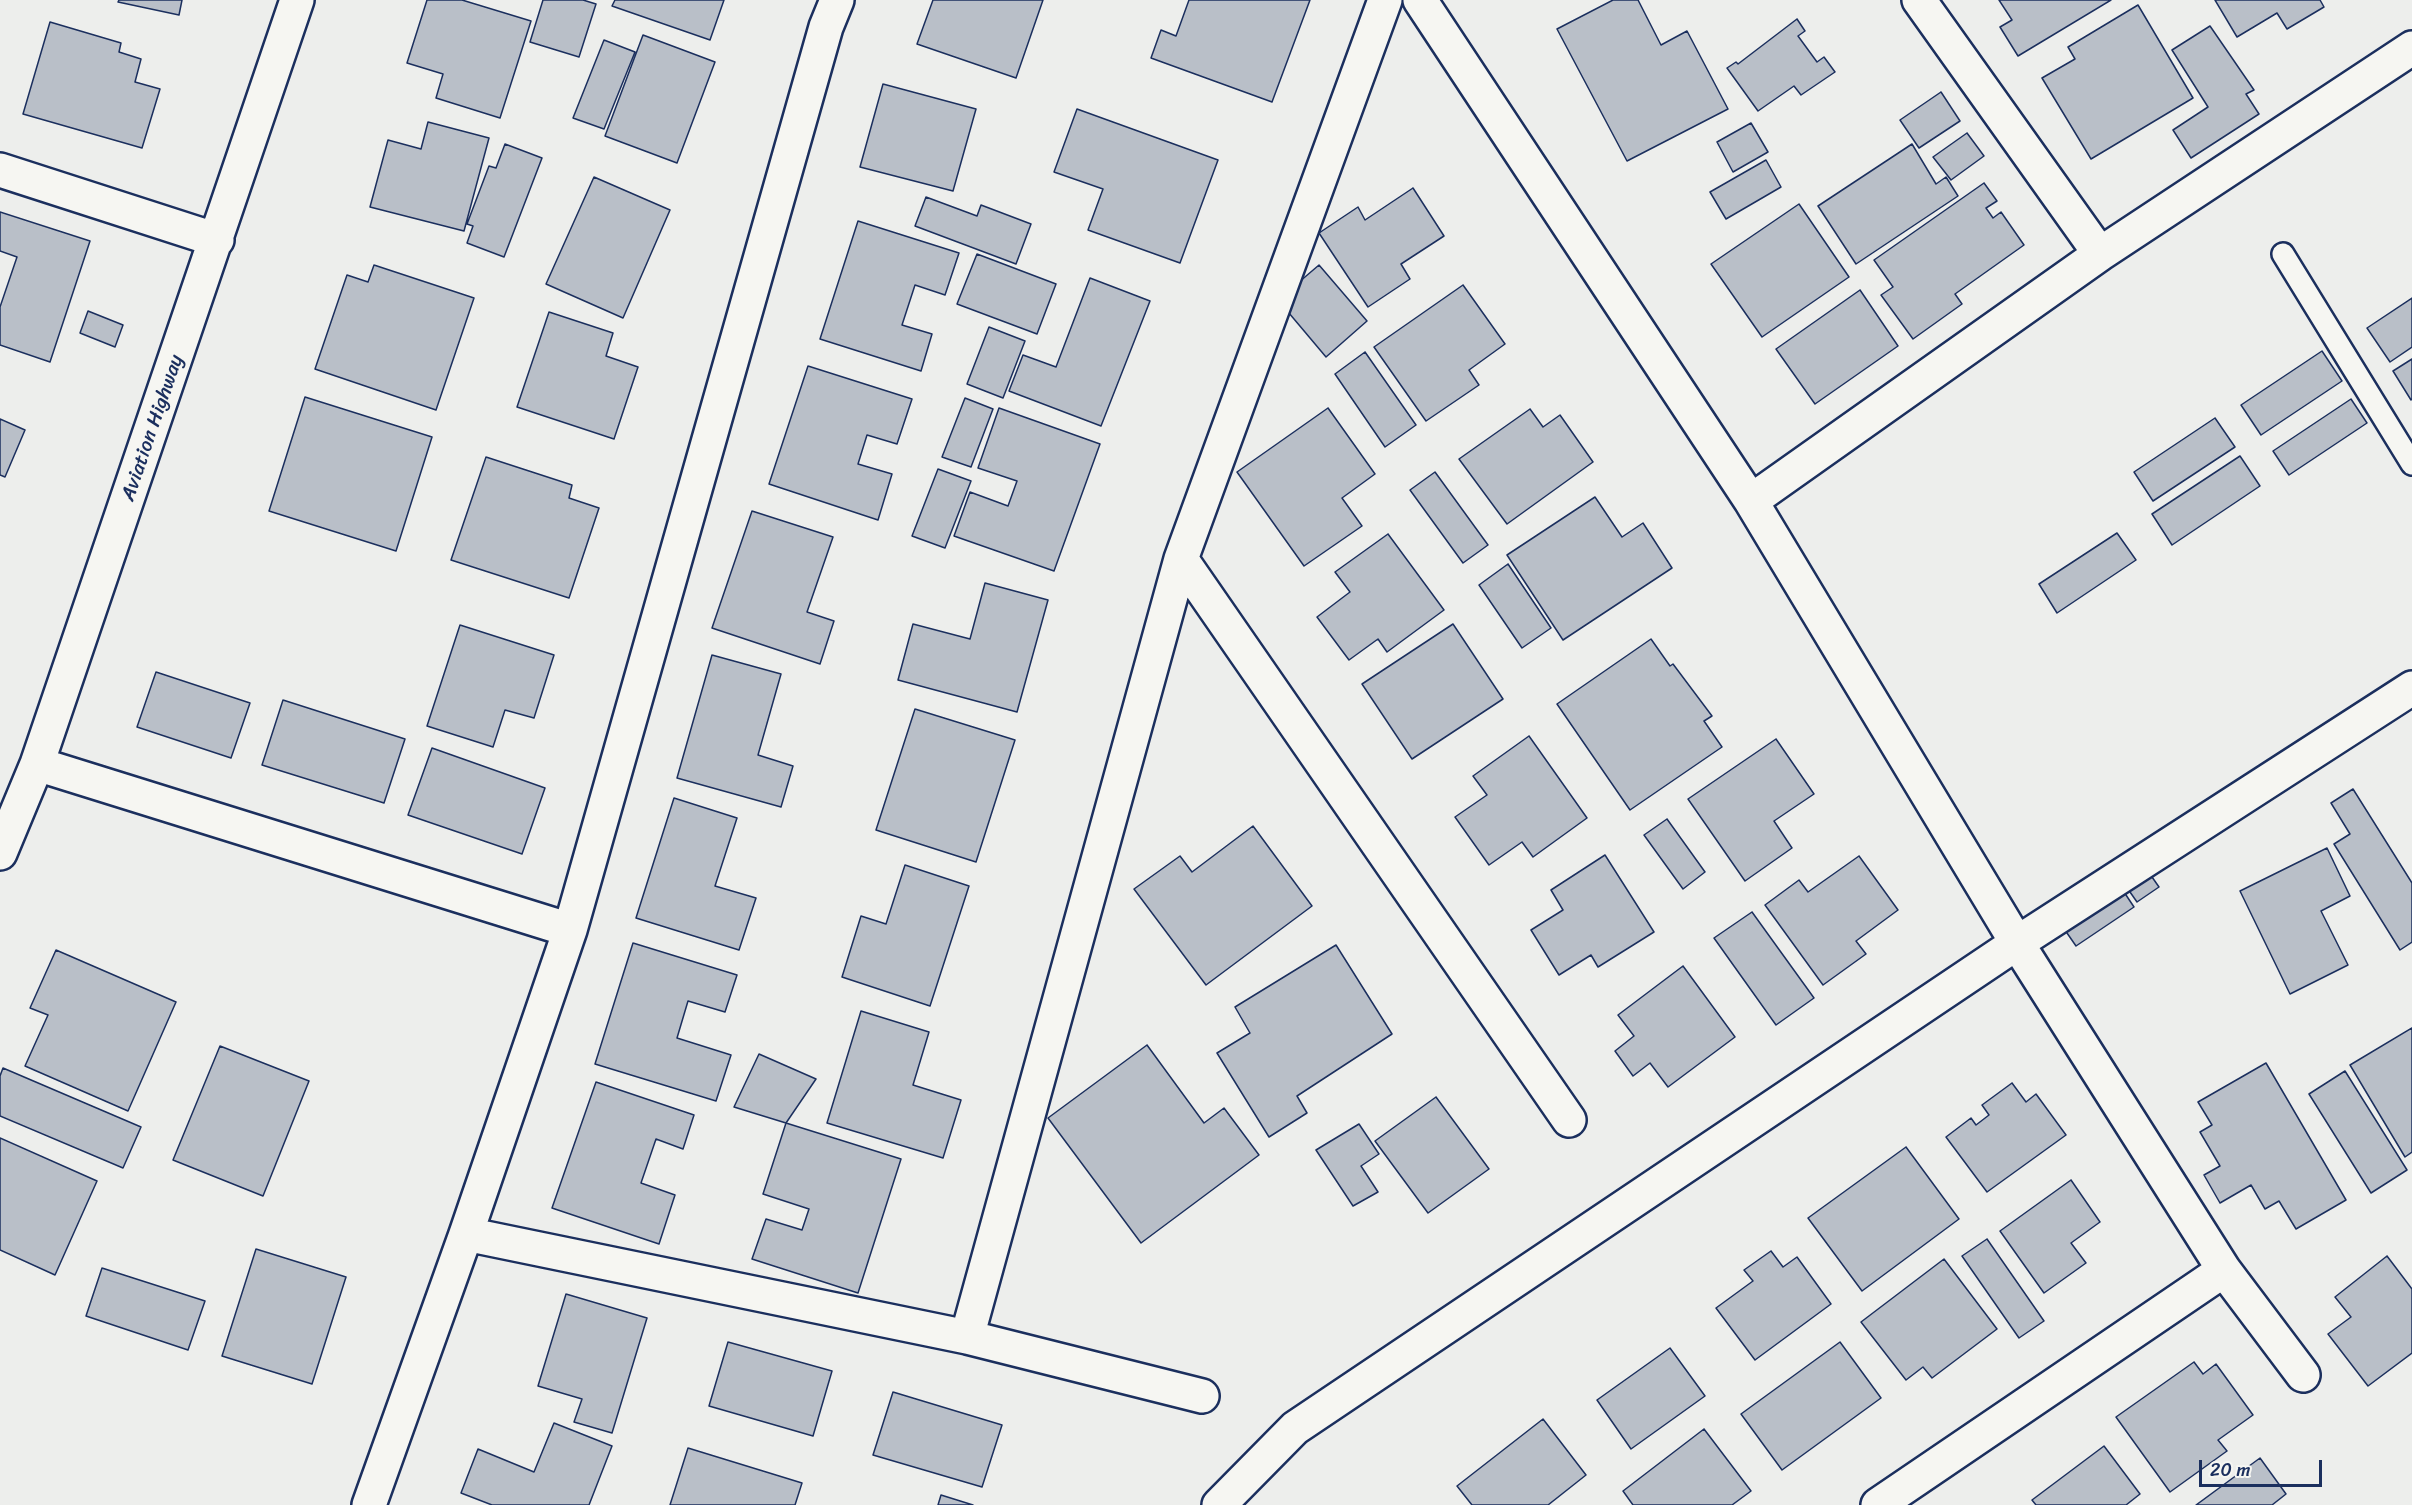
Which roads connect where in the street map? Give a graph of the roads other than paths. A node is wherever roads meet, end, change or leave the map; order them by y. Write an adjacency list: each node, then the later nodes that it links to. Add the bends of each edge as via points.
1 (297, 0): 8 (street, Aviation Highway)
2 (837, 0): 17 (street, via 826,27)
3 (1385, 0): 13 (street)
4 (1420, 0): 12 (street)
5 (1919, 0): 9 (street)
6 (2412, 48): 9 (street)
7 (0, 170): 8 (street)
8 (217, 240): 15 (street, Aviation Highway)
9 (2100, 254): 12 (street)
10 (2283, 254): 11 (lane)
11 (2412, 464)
12 (1751, 501): 18 (street)
13 (1181, 559): 19 (street); 22 (street)
14 (2412, 688): 18 (street)
15 (37, 764): 16 (street, Aviation Highway); 17 (street)
16 (0, 853)
17 (570, 930): 20 (street)
18 (2017, 943): 21 (street); 26 (street, via 1295,1428)
19 (1569, 1120)
20 (466, 1234): 22 (street); 25 (street)
21 (2224, 1270): 23 (street); 27 (street)
22 (967, 1337): 24 (street)
23 (2303, 1375)
24 (1202, 1396)
25 (369, 1505)
26 (1220, 1505)
27 (1878, 1505)

